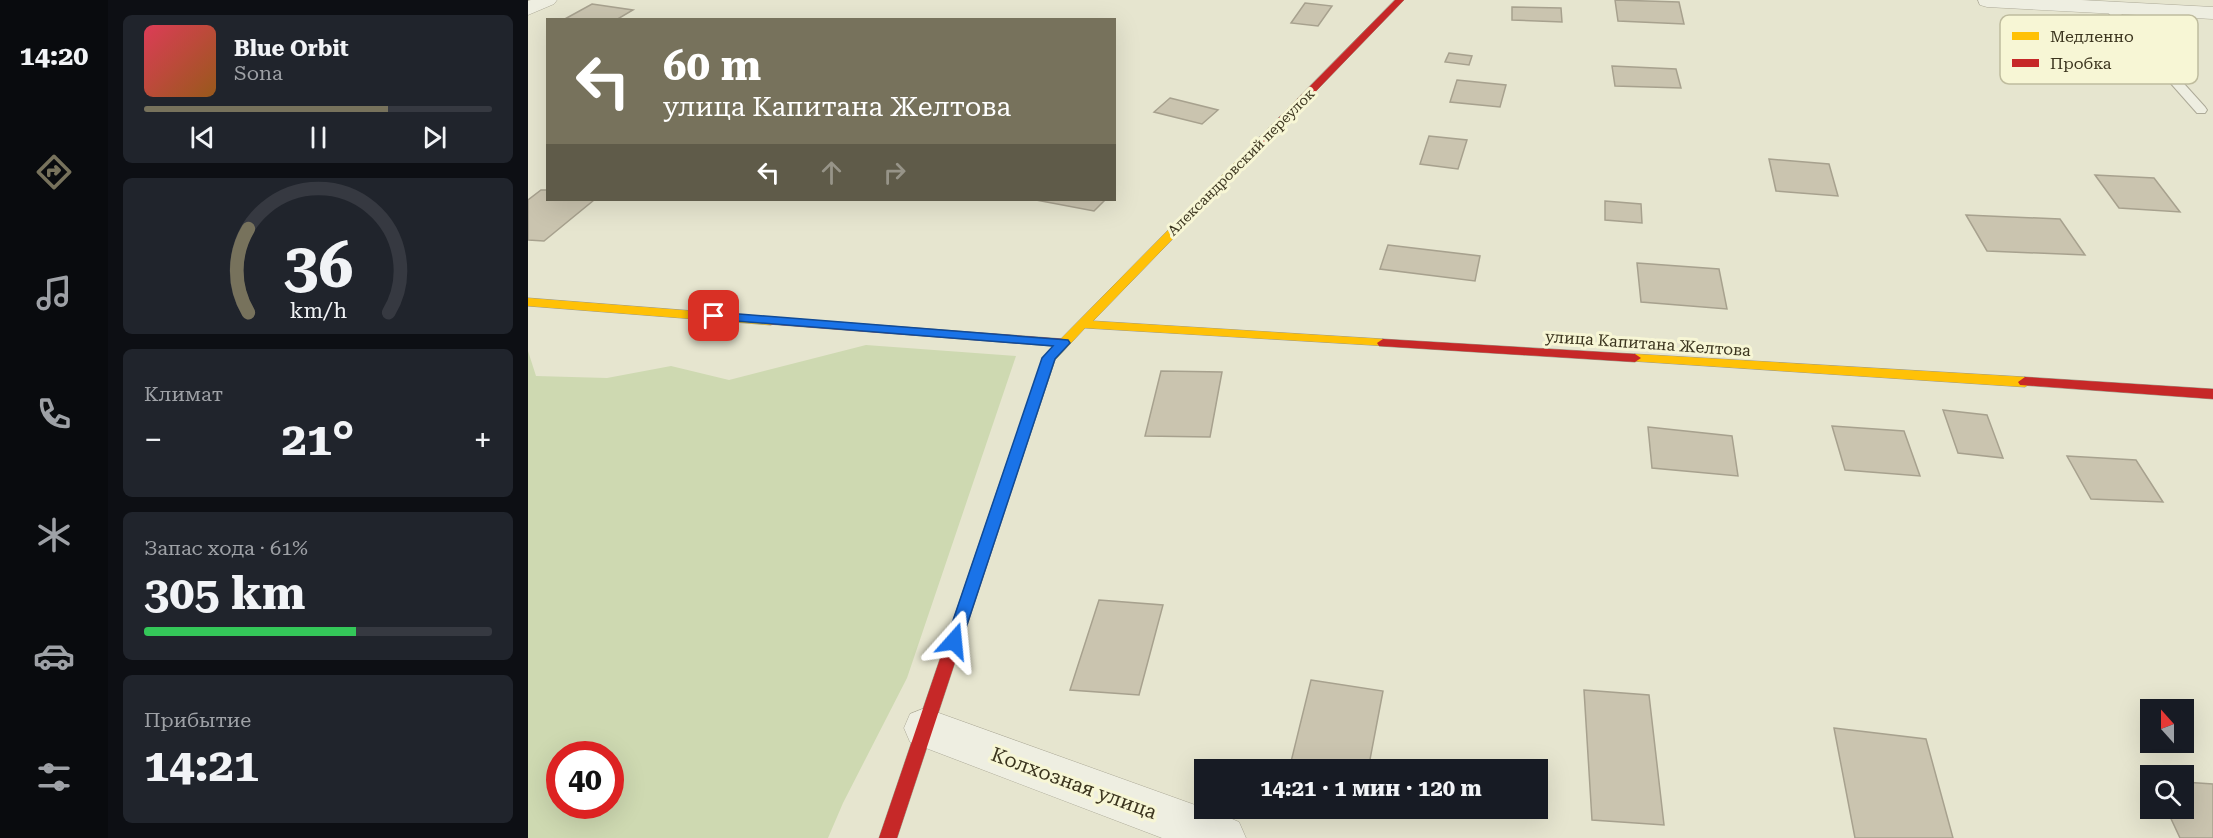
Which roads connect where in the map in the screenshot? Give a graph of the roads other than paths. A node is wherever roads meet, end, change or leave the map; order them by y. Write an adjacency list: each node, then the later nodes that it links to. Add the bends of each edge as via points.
1 (547, 0): 5 (street)
2 (1400, 0): 11 (street, Александровский переулок)
3 (1987, 0): 4 (street)
4 (2109, 7): 6 (street); 7 (lane)
5 (528, 9)
6 (2213, 13)
7 (2116, 15)
8 (2178, 84): 9 (lane)
9 (2201, 110)
10 (528, 302): 12 (street)
11 (1081, 324): 12 (street, Александровский переулок); 13 (street, улица Капитана Желтова)
12 (1064, 343): 14 (street, Александровский переулок, via 1049,358)
13 (2213, 394)
14 (926, 728): 15 (street, Александровский переулок); 16 (street, Колхозная улица)
15 (888, 838)
16 (1223, 838)

